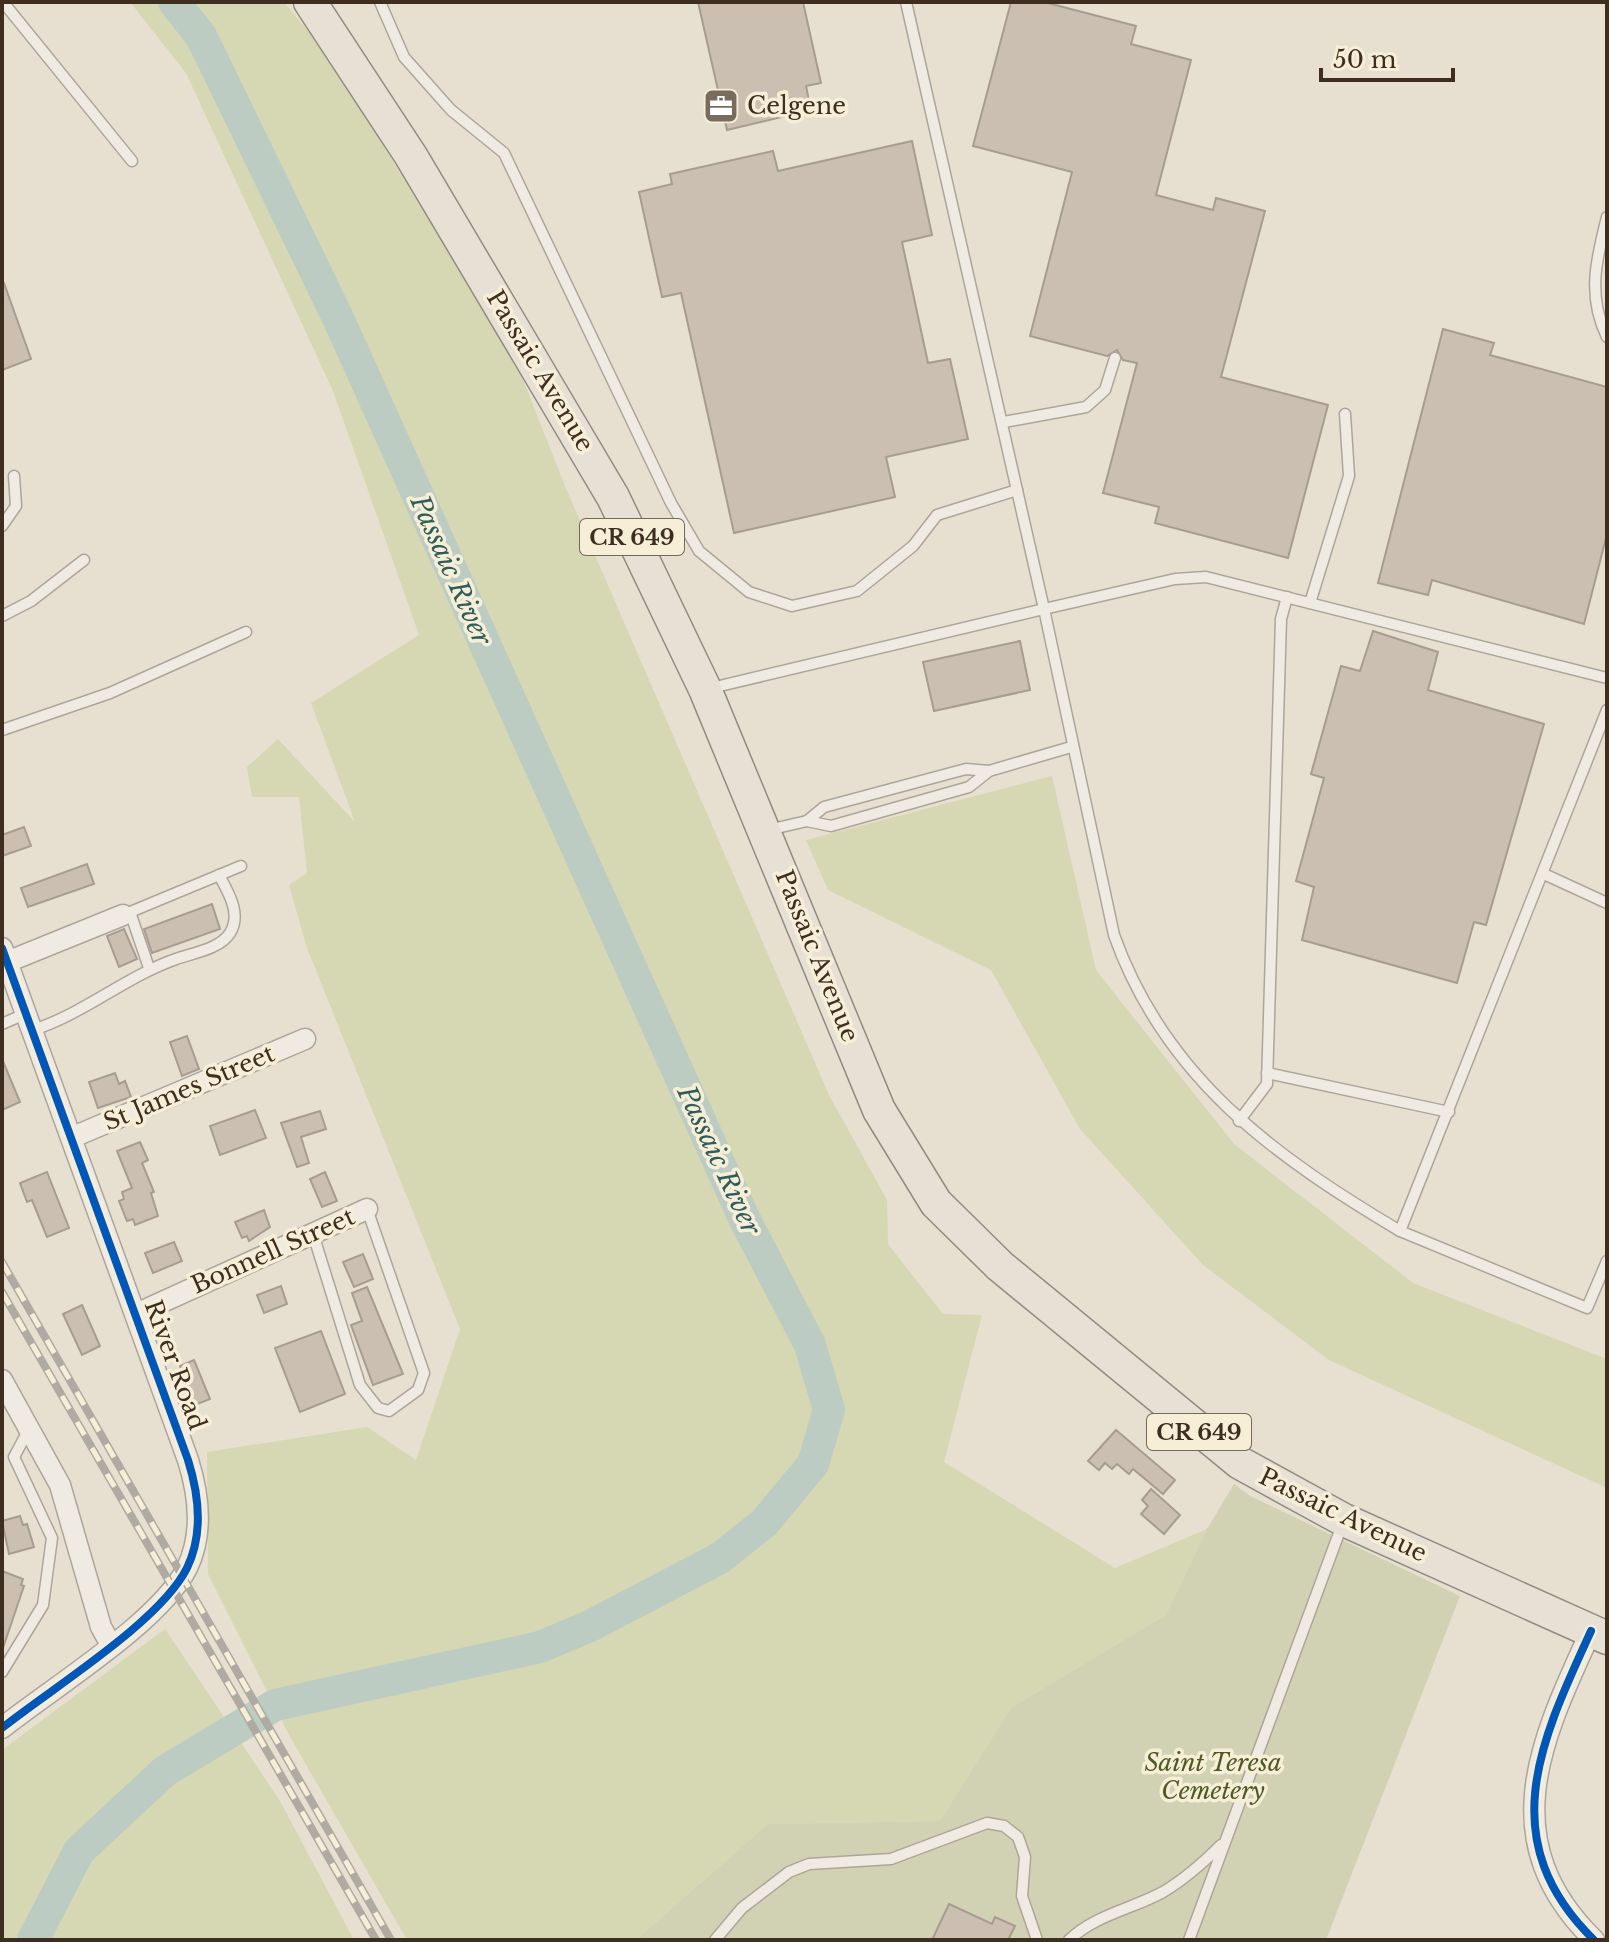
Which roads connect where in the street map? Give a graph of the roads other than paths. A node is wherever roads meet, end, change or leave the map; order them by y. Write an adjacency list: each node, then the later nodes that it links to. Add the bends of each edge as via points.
1 (3, 2): 5 (lane)
2 (310, 2): 21 (main road, Passaic Avenue / CR 649, via 411,156 595,463)
3 (380, 2): 12 (lane, via 404,57 451,110 504,153 671,503 699,551 749,592 792,606 857,591 913,546 937,515)
4 (906, 2): 10 (lane)
5 (132, 161)
6 (1607, 217): 7 (lane, via 1594,280)
7 (1607, 337)
8 (1115, 358): 10 (lane, via 1105,390 1086,407)
9 (1345, 414): 16 (lane, via 1349,476)
10 (1004, 422): 12 (lane)
11 (14, 476): 13 (lane, via 16,506)
12 (1017, 490): 17 (lane)
13 (2, 526)
14 (84, 560): 18 (lane)
15 (1287, 597): 16 (lane); 17 (lane, via 1188,577); 38 (lane, via 1281,619)
16 (1310, 603): 20 (lane)
17 (1044, 609): 21 (lane); 24 (lane)
18 (2, 616)
19 (246, 632): 23 (lane, via 110,693)
20 (1607, 678)
21 (705, 689): 27 (main road, Passaic Avenue / CR 649)
22 (1607, 710): 29 (lane)
23 (2, 730)
24 (1071, 747): 25 (lane); 40 (lane, via 1129,979 1157,1027)
25 (989, 771): 26 (lane, via 966,769 824,807); 26 (lane, via 969,787 831,826)
26 (807, 821): 27 (lane)
27 (766, 830): 49 (main road, Passaic Avenue / CR 649, via 879,1110 936,1203 1000,1266 1214,1444 1267,1480)
28 (241, 866): 30 (lane)
29 (1544, 874): 31 (lane); 39 (lane)
30 (219, 875): 32 (lane); 34 (lane, via 232,901 230,933 220,944)
31 (1607, 903)
32 (126, 913): 33 (street); 34 (lane)
33 (5, 955): 35 (street, River Road)
34 (149, 968): 35 (lane, via 99,1000)
35 (30, 1022): 36 (lane); 41 (street, River Road)
36 (2, 1024)
37 (305, 1039): 41 (street, St James Street)
38 (1267, 1073): 39 (lane); 40 (lane, via 1267,1084)
39 (1449, 1112): 43 (lane)
40 (1239, 1121): 43 (lane, via 1295,1165)
41 (73, 1137): 46 (street, River Road)
42 (367, 1209): 44 (street, Bonnell Street); 44 (lane, via 424,1373 418,1390 389,1411 378,1408 360,1385)
43 (1400, 1231): 45 (lane, via 1587,1308)
44 (313, 1234): 46 (street, Bonnell Street)
45 (1607, 1261)
46 (136, 1314): 51 (street, River Road, via 195,1482 198,1531 187,1569 175,1586 152,1613)
47 (2, 1380): 48 (street)
48 (30, 1428): 51 (street, via 60,1485 101,1627); 52 (lane, via 14,1457 52,1538 43,1605)
49 (1344, 1520): 50 (main road, Passaic Avenue / CR 649); 54 (lane)
50 (1599, 1634): 59 (street, via 1549,1722 1534,1787 1538,1842 1549,1878 1567,1911)
51 (111, 1645): 53 (street, River Road)
52 (2, 1672)
53 (2, 1728)
54 (1225, 1841): 57 (lane, via 1182,1880); 58 (lane)
55 (715, 1940): 56 (lane, via 742,1908 789,1872 809,1864 891,1859 987,1823 1004,1826 1018,1837 1025,1857 1022,1896)
56 (1037, 1940)
57 (1069, 1940)
58 (1189, 1940)
59 (1594, 1940)

